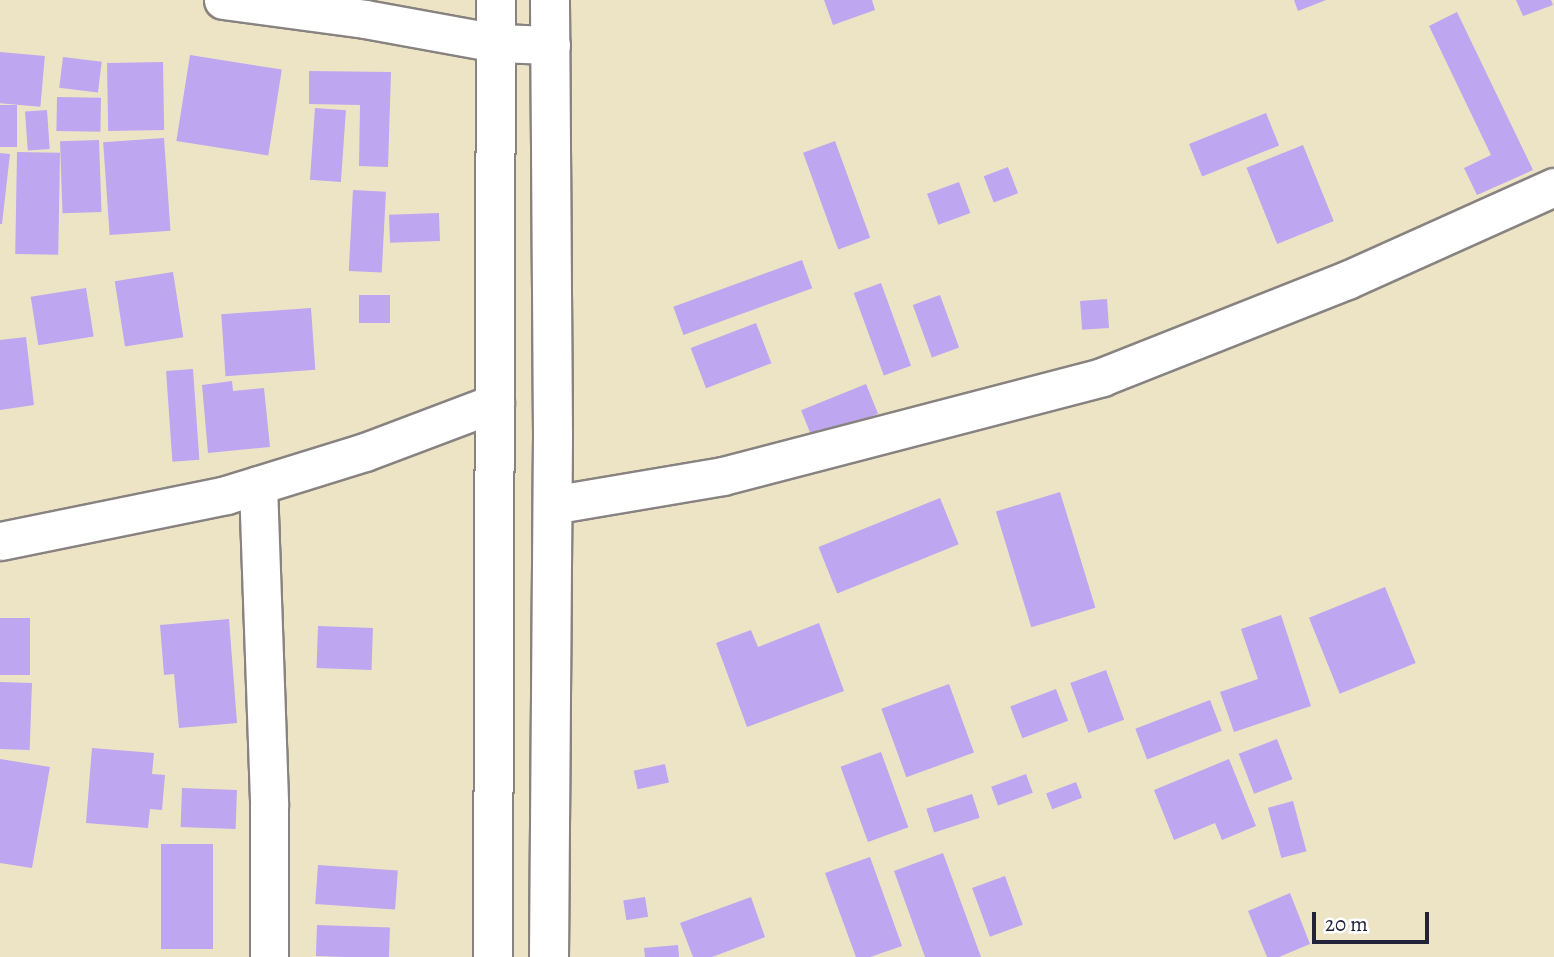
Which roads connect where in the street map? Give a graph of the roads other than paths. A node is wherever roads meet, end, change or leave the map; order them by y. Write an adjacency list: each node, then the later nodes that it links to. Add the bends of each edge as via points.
1 (223, 0): 4 (street)
2 (496, 0): 4 (main road)
3 (551, 0): 5 (main road)
4 (497, 43): 5 (street); 7 (main road)
5 (551, 45): 9 (main road)
6 (1554, 187): 9 (street, via 1346,280 1102,377 723,475)
7 (495, 403): 8 (street, via 365,452); 12 (main road)
8 (258, 485): 10 (street); 11 (street, via 269,806)
9 (552, 505): 13 (main road)
10 (0, 541)
11 (269, 957)
12 (493, 957)
13 (549, 957)

